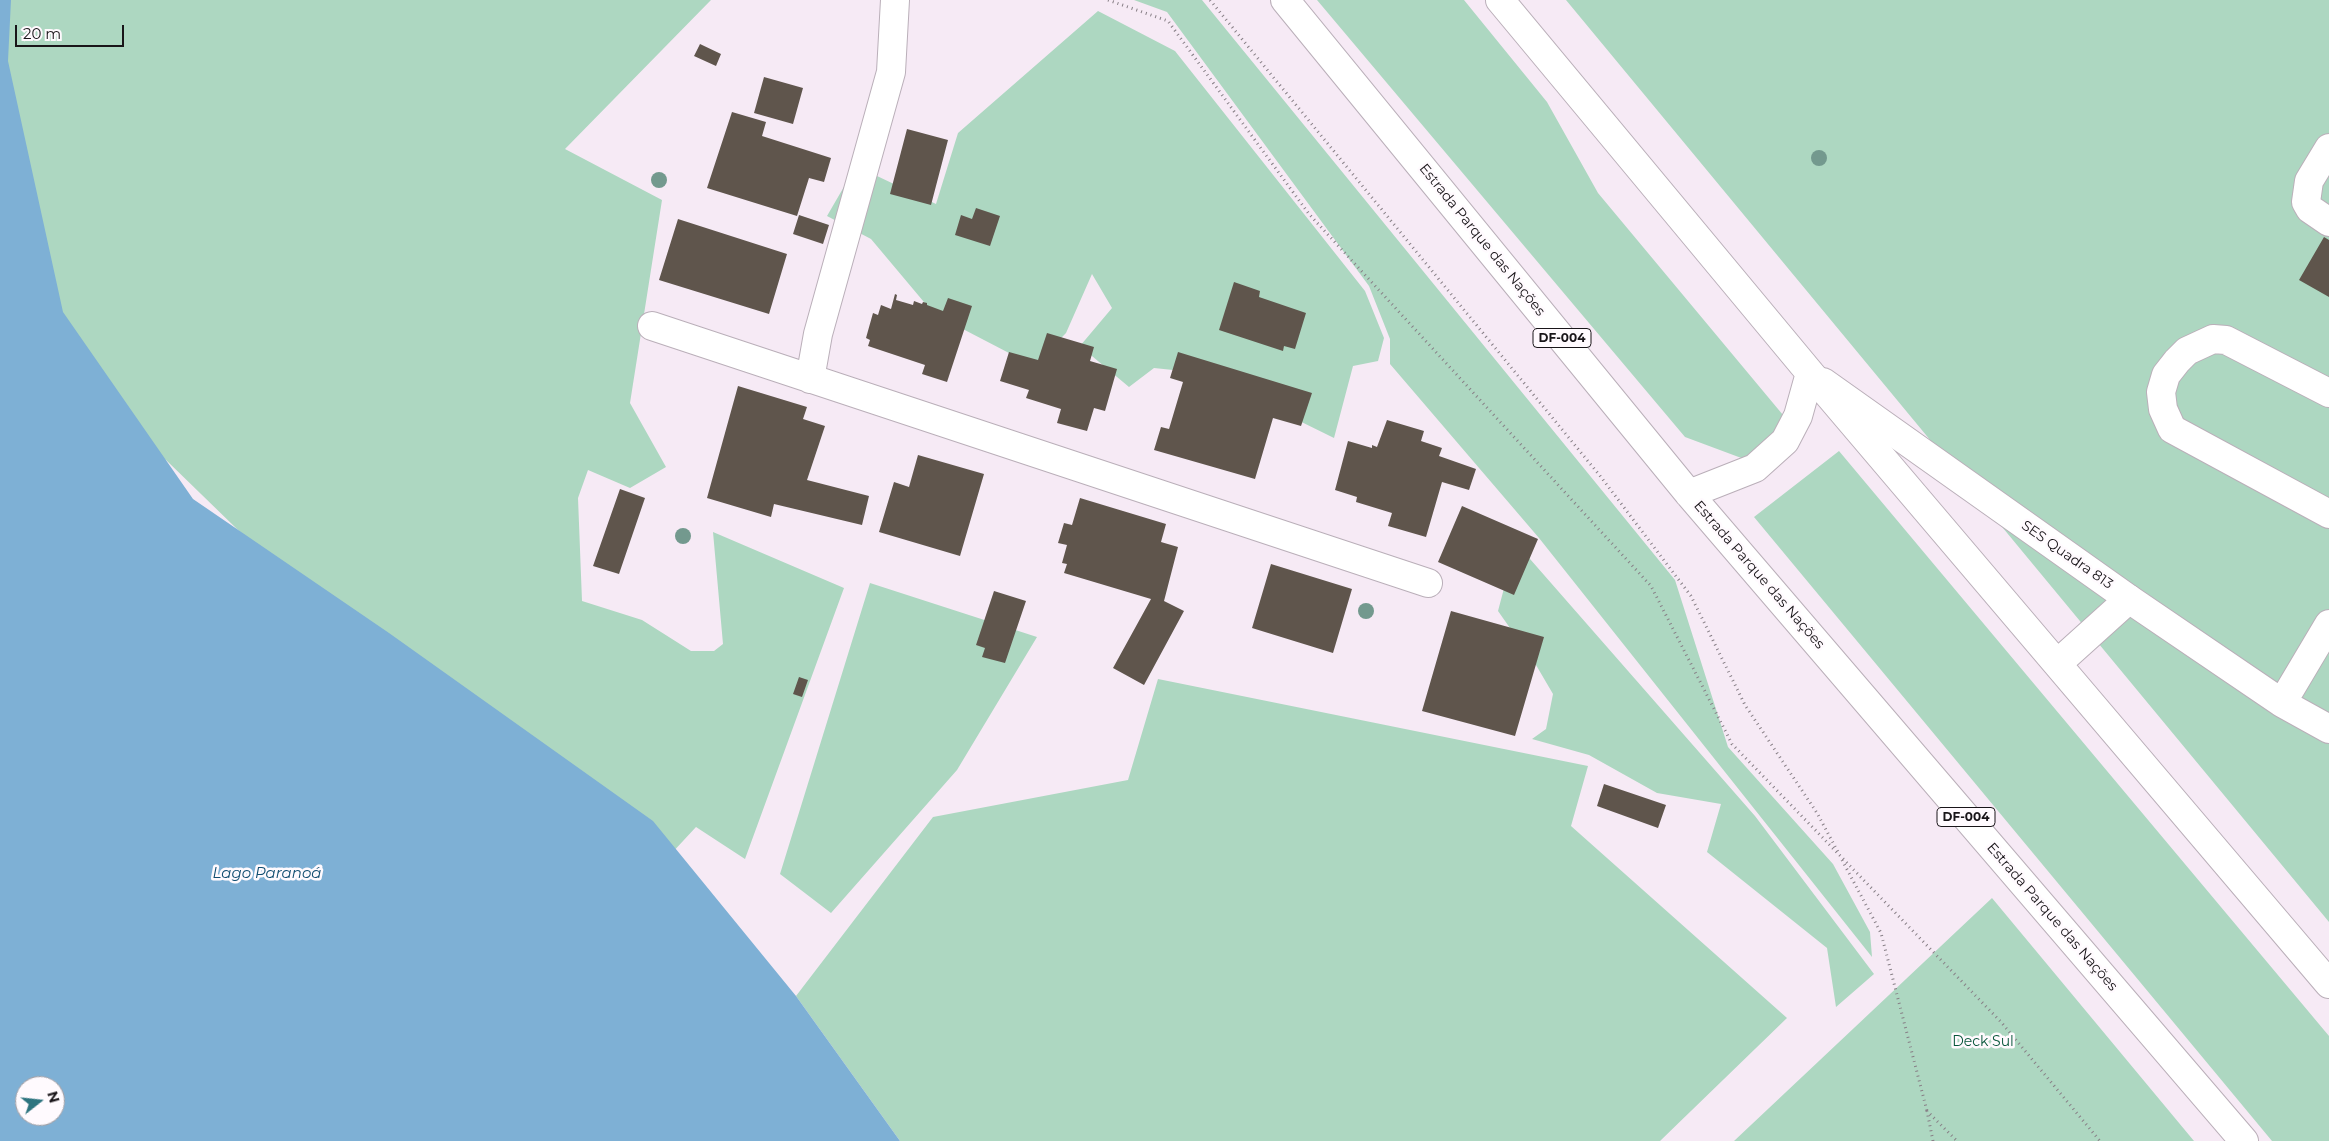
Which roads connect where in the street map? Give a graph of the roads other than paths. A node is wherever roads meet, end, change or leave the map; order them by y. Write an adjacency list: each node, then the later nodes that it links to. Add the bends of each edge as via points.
1 (895, 0): 8 (main road, via 891,72 818,334)
2 (1286, 0): 10 (main road, Estrada Parque das Nações / DF-004)
3 (1500, 0): 7 (main road)
4 (2329, 148): 5 (main road, via 2309,181 2306,202 2310,210)
5 (2329, 222)
6 (652, 326): 8 (main road)
7 (1810, 373): 10 (main road, via 1798,416 1785,442 1755,468); 13 (main road, SES Quadra 813); 15 (main road)
8 (810, 379): 12 (main road)
9 (2329, 393): 11 (main road, via 2226,340 2213,339 2187,351 2176,361 2166,375 2161,392 2164,414 2172,429)
10 (1689, 494): 19 (main road, Estrada Parque das Nações / DF-004)
11 (2329, 514)
12 (1428, 583)
13 (2129, 600): 15 (main road); 16 (main road, SES Quadra 813)
14 (2329, 624): 16 (main road)
15 (2058, 663): 18 (main road)
16 (2282, 703): 17 (main road, SES Quadra 813)
17 (2329, 729)
18 (2329, 984)
19 (2244, 1141)

